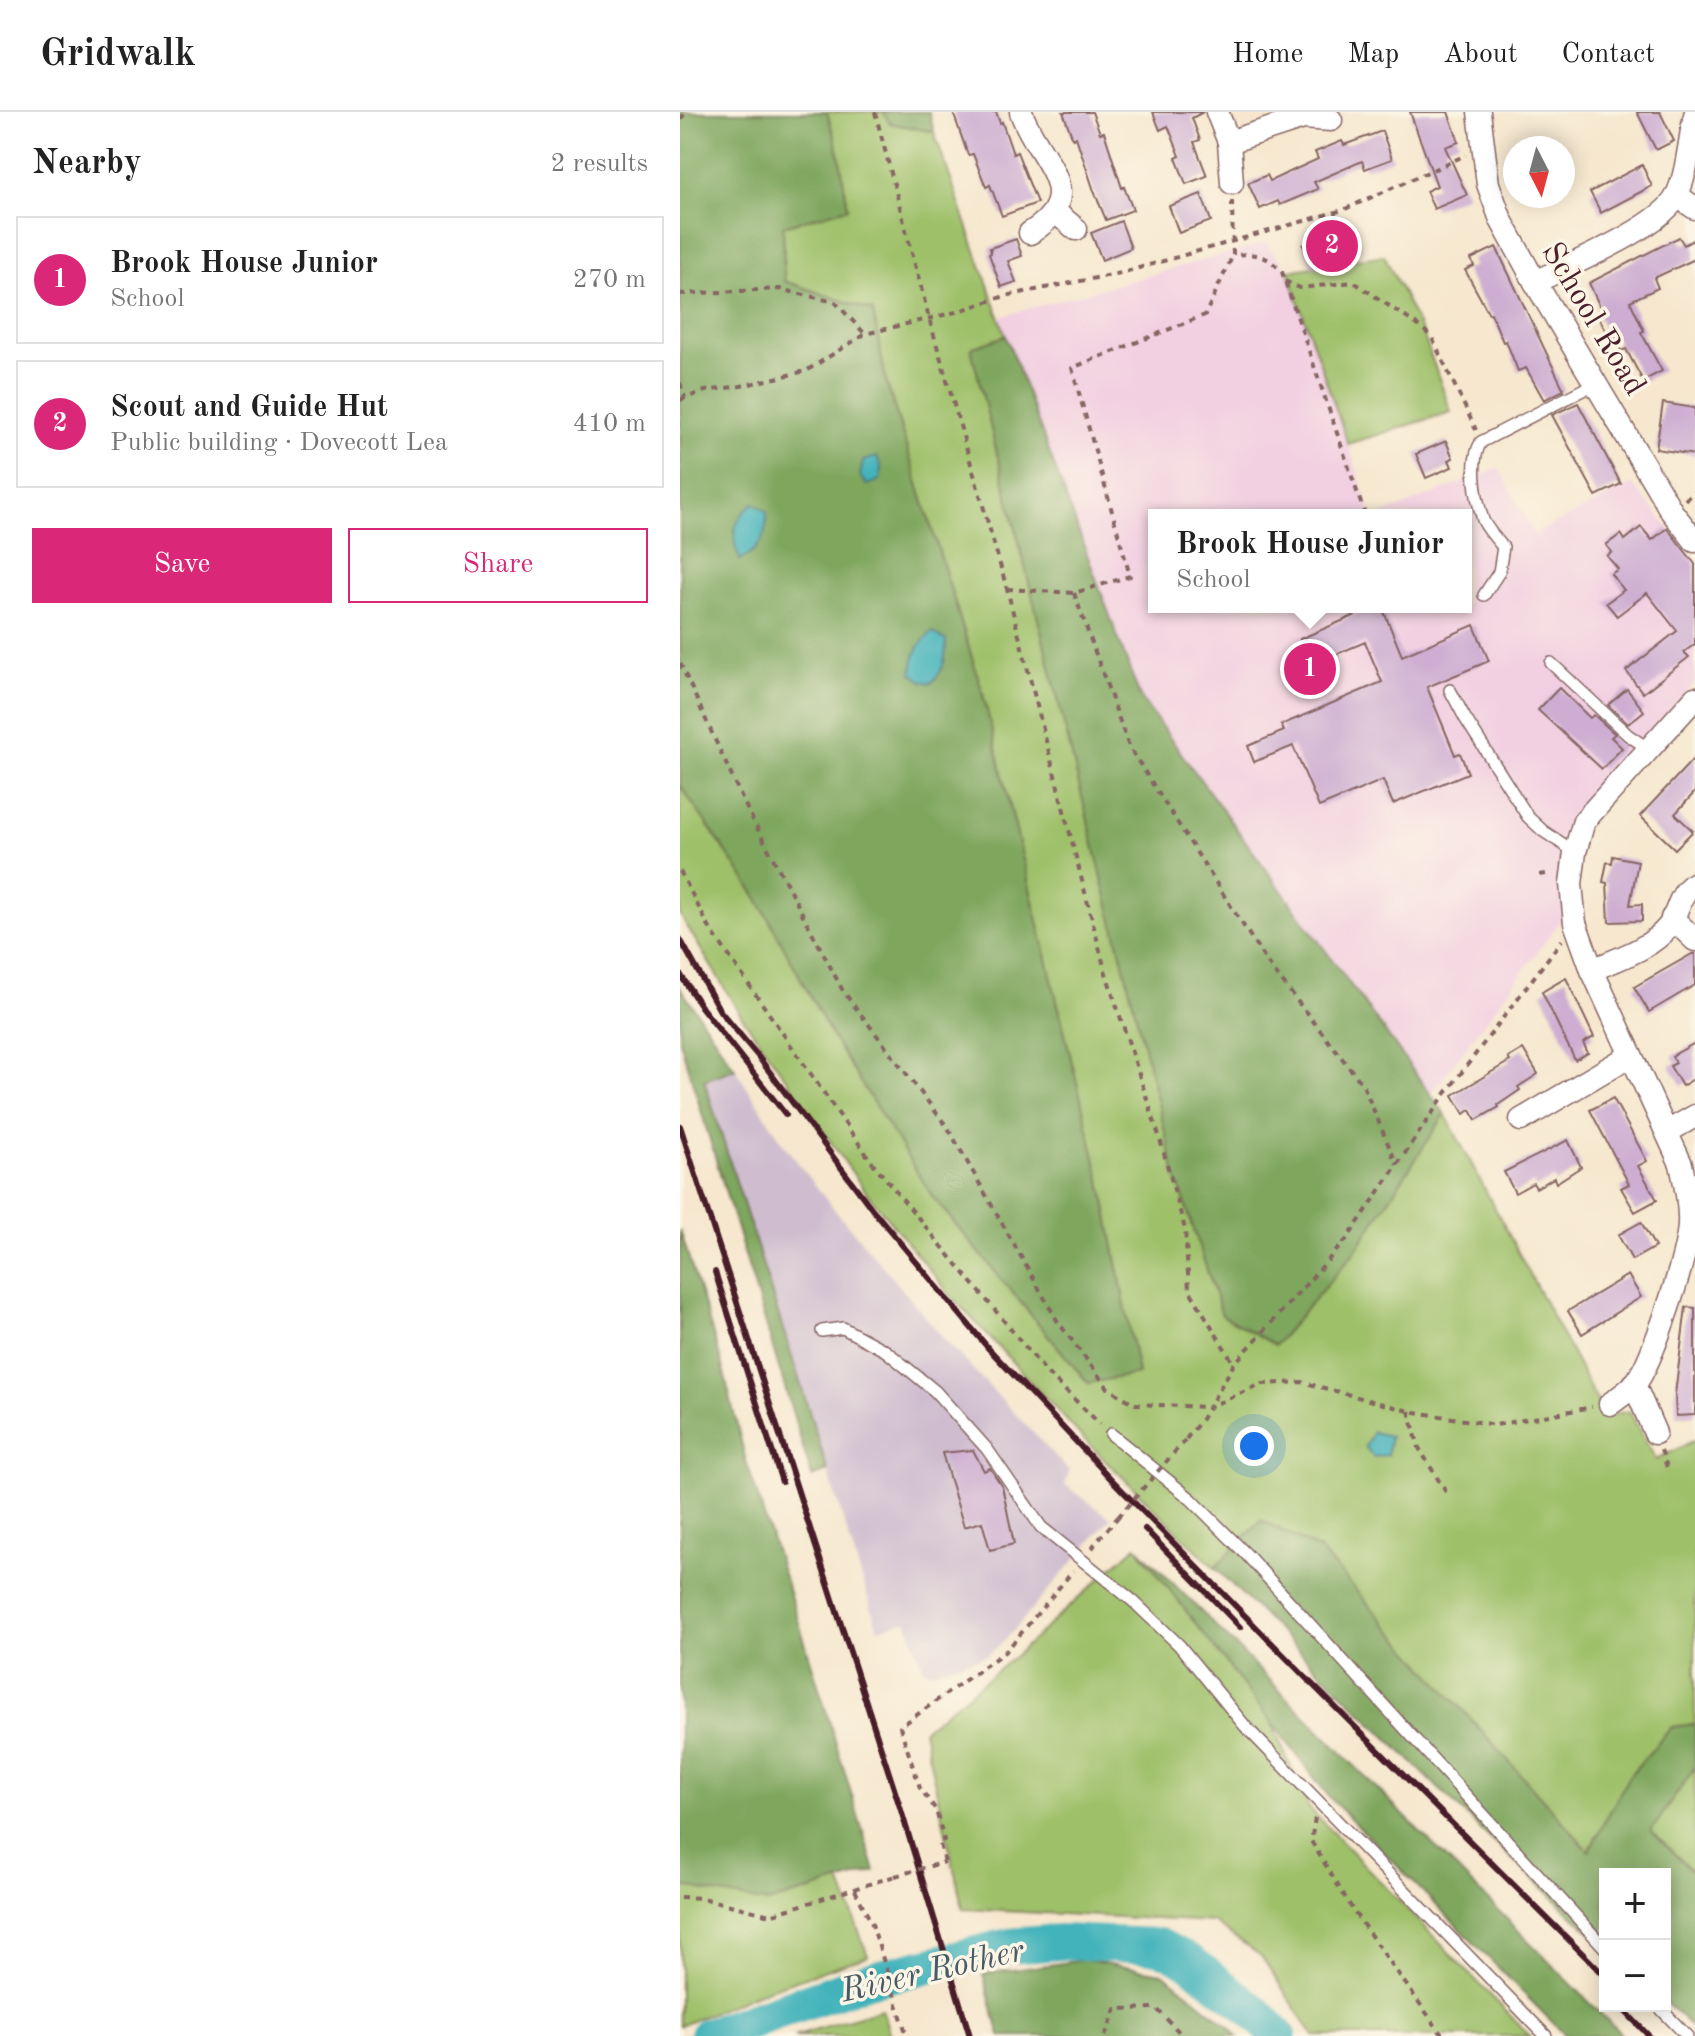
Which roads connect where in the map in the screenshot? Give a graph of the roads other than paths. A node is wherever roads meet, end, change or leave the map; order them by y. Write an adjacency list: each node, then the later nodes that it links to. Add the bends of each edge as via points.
1 (1021, 112): 10 (street, via 1055,176)
2 (1217, 112): 7 (street)
3 (1479, 112): 13 (street, School Road, via 1488,184)
4 (1303, 115): 5 (street); 7 (street)
5 (1331, 120)
6 (1694, 121): 9 (street)
7 (1229, 142): 8 (street)
8 (1232, 183)
9 (1686, 202): 13 (street)
10 (1055, 212): 11 (street); 12 (street)
11 (1076, 229)
12 (1030, 233)
13 (1535, 282): 14 (street, School Road)
14 (1596, 383): 15 (street, School Road, via 1672,512); 16 (lane, via 1481,442 1477,449 1484,522 1503,547 1499,572)
15 (1695, 541)
16 (1484, 595)
17 (1551, 663): 20 (lane)
18 (1450, 690): 21 (lane, via 1528,817)
19 (1695, 698): 20 (street)
20 (1649, 749): 21 (street, via 1584,821)
21 (1575, 852): 25 (street, via 1575,923)
22 (1695, 883): 23 (street, via 1683,893)
23 (1672, 918): 24 (street); 25 (street, via 1656,938)
24 (1695, 940)
25 (1592, 970): 26 (street)
26 (1631, 1055): 28 (street); 29 (street)
27 (1695, 1116): 29 (street)
28 (1521, 1120)
29 (1667, 1132): 30 (street, via 1681,1164)
30 (1692, 1227): 32 (street, via 1651,1352)
31 (822, 1331): 38 (lane, via 843,1328 886,1351 935,1391 987,1449 1041,1527 1179,1645 1245,1726)
32 (1634, 1384): 33 (street); 34 (street)
33 (1610, 1404)
34 (1655, 1433)
35 (1111, 1434): 36 (lane, via 1191,1499 1246,1554)
36 (1599, 1941)
37 (1664, 2012): 39 (lane)
38 (1546, 2036)
39 (1687, 2036)

